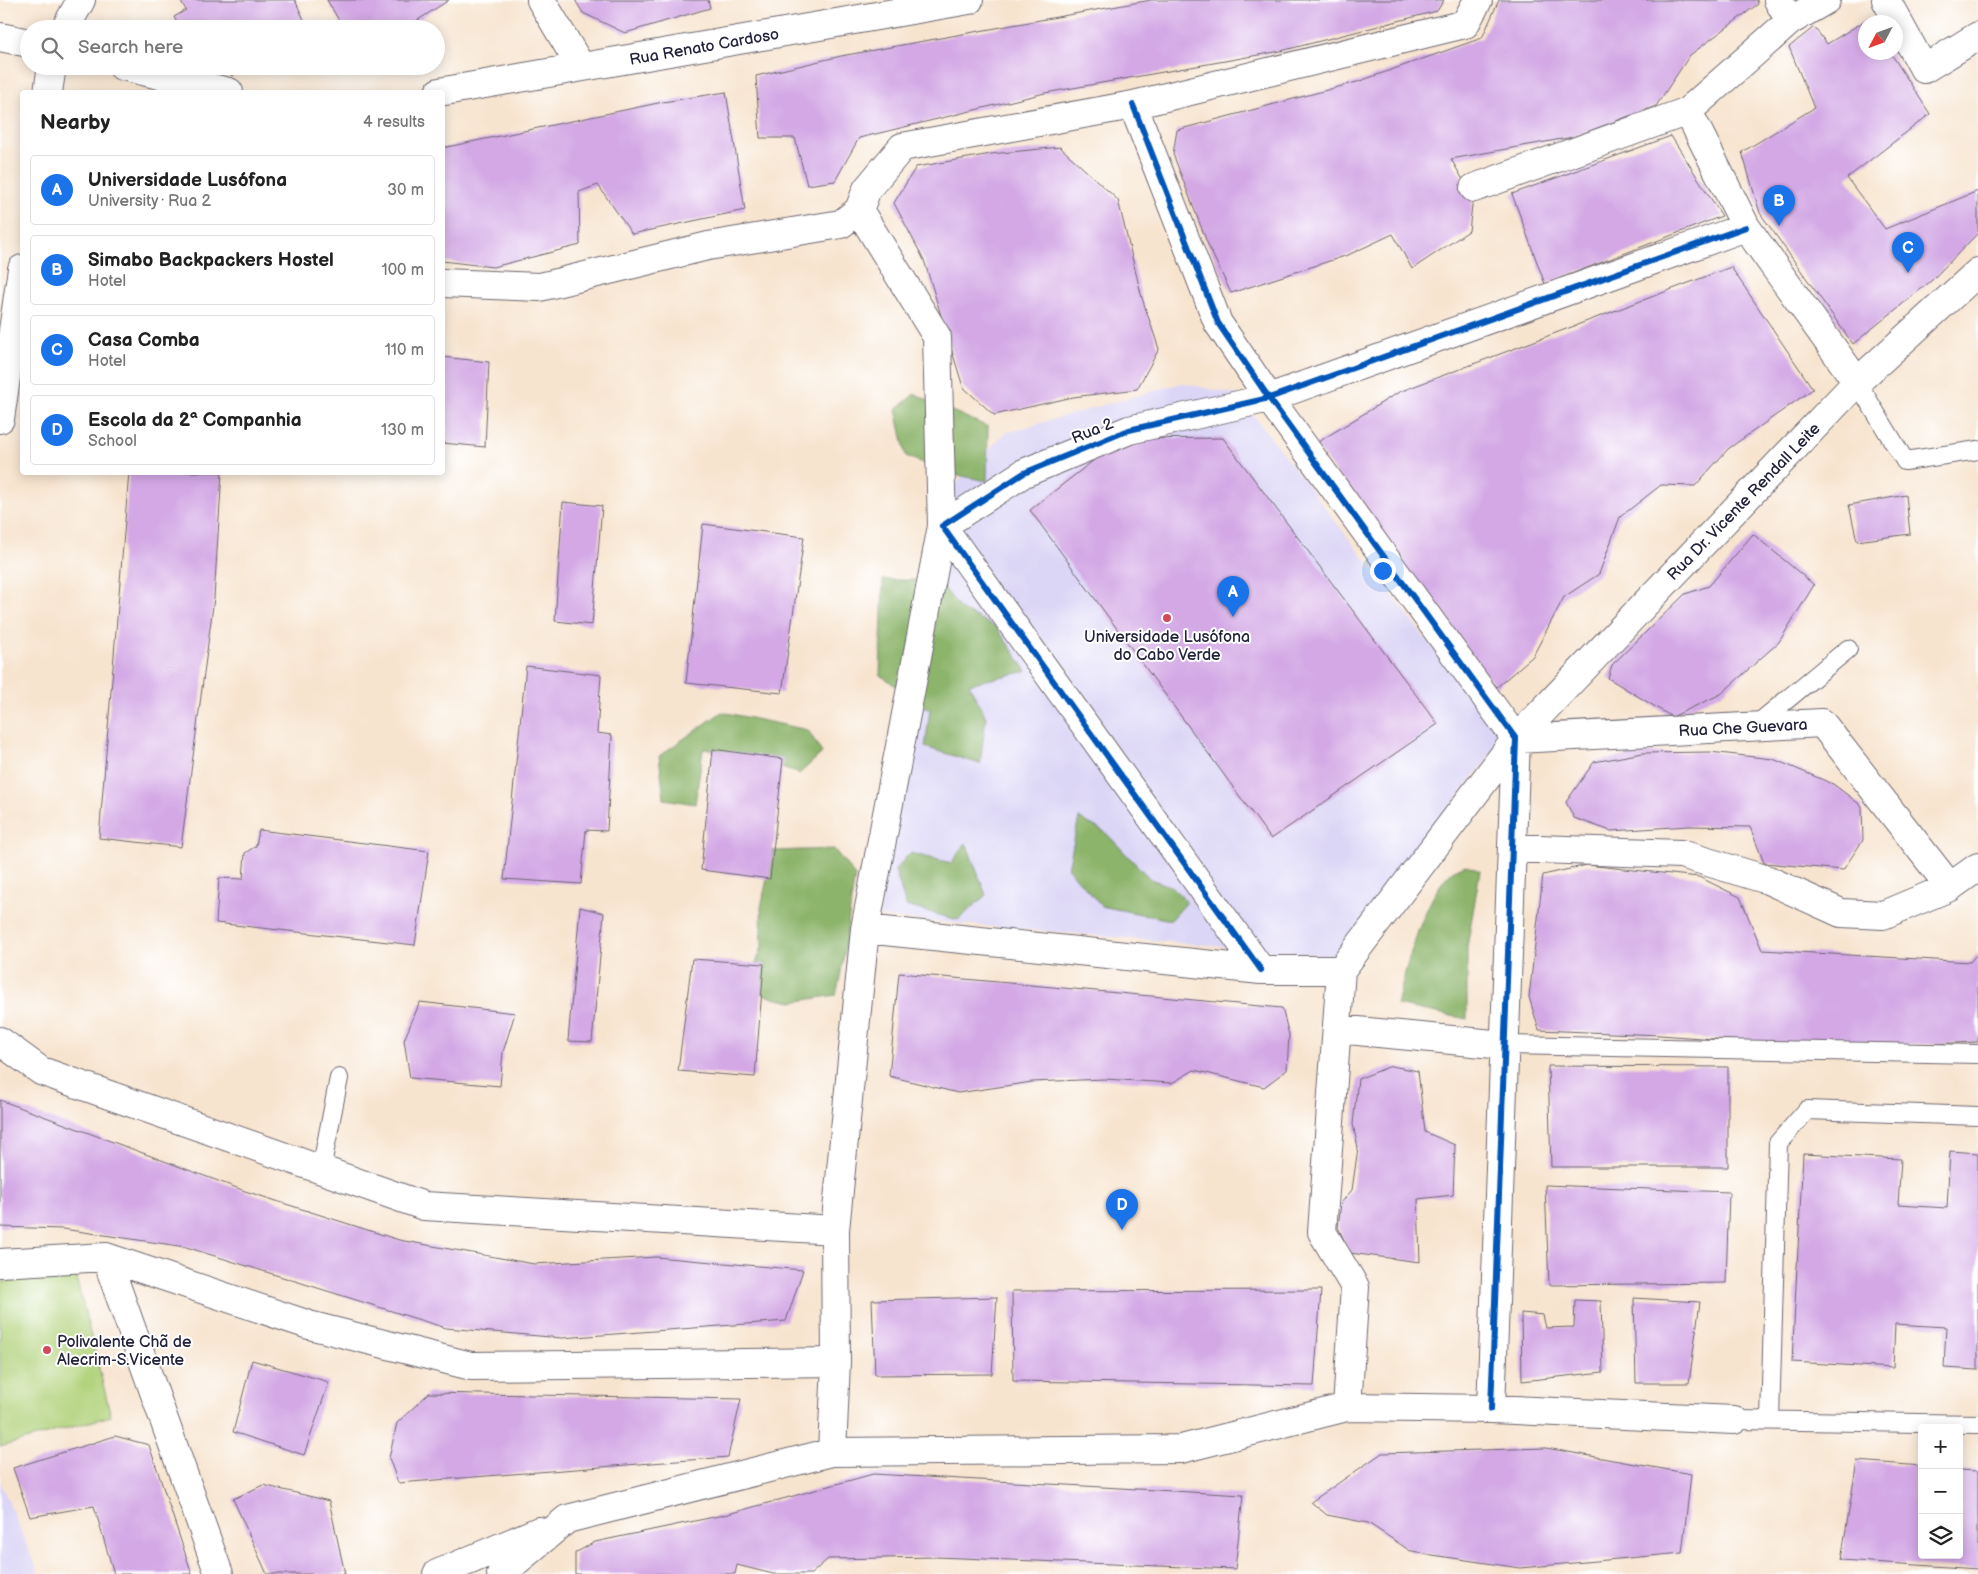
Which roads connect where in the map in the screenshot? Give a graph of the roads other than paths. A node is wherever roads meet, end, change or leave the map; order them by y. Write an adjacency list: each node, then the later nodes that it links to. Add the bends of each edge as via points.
1 (81, 0): 8 (street)
2 (541, 0): 12 (street)
3 (969, 0): 12 (street, Rua Renato Cardoso)
4 (1478, 0): 18 (street, via 1465,24)
5 (1826, 0): 7 (street)
6 (1886, 0): 9 (street, via 1924,69)
7 (1784, 10): 19 (street)
8 (70, 20)
9 (1978, 36)
10 (0, 37): 11 (street)
11 (20, 42)
12 (581, 67): 17 (street, Rua Renato Cardoso)
13 (51, 75): 15 (street)
14 (159, 75): 16 (street)
15 (48, 90)
16 (221, 90)
17 (445, 91)
18 (1133, 105): 21 (street, via 902,146 868,188); 28 (street, via 1218,323)
19 (1688, 111): 20 (street); 22 (street)
20 (1474, 188)
21 (859, 210): 25 (street, via 841,224 708,246 540,287); 31 (street, via 936,337)
22 (1746, 226): 27 (street); 28 (street, Rua 2)
23 (1978, 272): 27 (street, Rua Dr. Vicente Rendall Leite)
24 (20, 277): 26 (street)
25 (445, 283)
26 (7, 329): 29 (street)
27 (1857, 382): 30 (lane, via 1905,461); 34 (street, Rua Dr. Vicente Rendall Leite)
28 (1268, 398): 31 (street, Rua 2, via 1129,430 1024,473); 34 (street)
29 (0, 418)
30 (1978, 450)
31 (942, 526): 38 (street); 39 (street)
32 (1848, 648): 33 (lane)
33 (1755, 726): 34 (street, Rua Che Guevara); 37 (street, Rua Che Guevara, via 1822,723)
34 (1516, 739): 35 (street); 40 (street, Rua Dr. Vicente Rendall Leite)
35 (1512, 848): 37 (street, via 1681,854 1768,880 1841,913 1883,915); 43 (street)
36 (1978, 866): 37 (street)
37 (1950, 887)
38 (865, 929): 39 (street); 48 (street)
39 (1260, 970): 40 (street)
40 (1341, 970): 41 (street)
41 (1337, 1029): 43 (street); 52 (street, via 1322,1232 1356,1287)
42 (0, 1041): 47 (street, via 41,1072)
43 (1504, 1045): 44 (lane); 53 (street)
44 (1978, 1054)
45 (339, 1078): 47 (lane)
46 (1978, 1116): 55 (lane, via 1807,1110 1778,1143)
47 (321, 1170): 48 (street, via 424,1206)
48 (835, 1230): 51 (street)
49 (106, 1257): 50 (street); 51 (street, via 309,1325 471,1366); 59 (street)
50 (0, 1263)
51 (836, 1362): 57 (street)
52 (1347, 1407): 53 (street); 57 (street, via 1181,1449)
53 (1490, 1409): 54 (street)
54 (1734, 1420): 55 (lane)
55 (1770, 1420): 56 (lane)
56 (1978, 1424)
57 (832, 1452): 58 (street)
58 (567, 1519): 60 (street); 61 (street)
59 (219, 1574)
60 (437, 1574)
61 (501, 1574)

